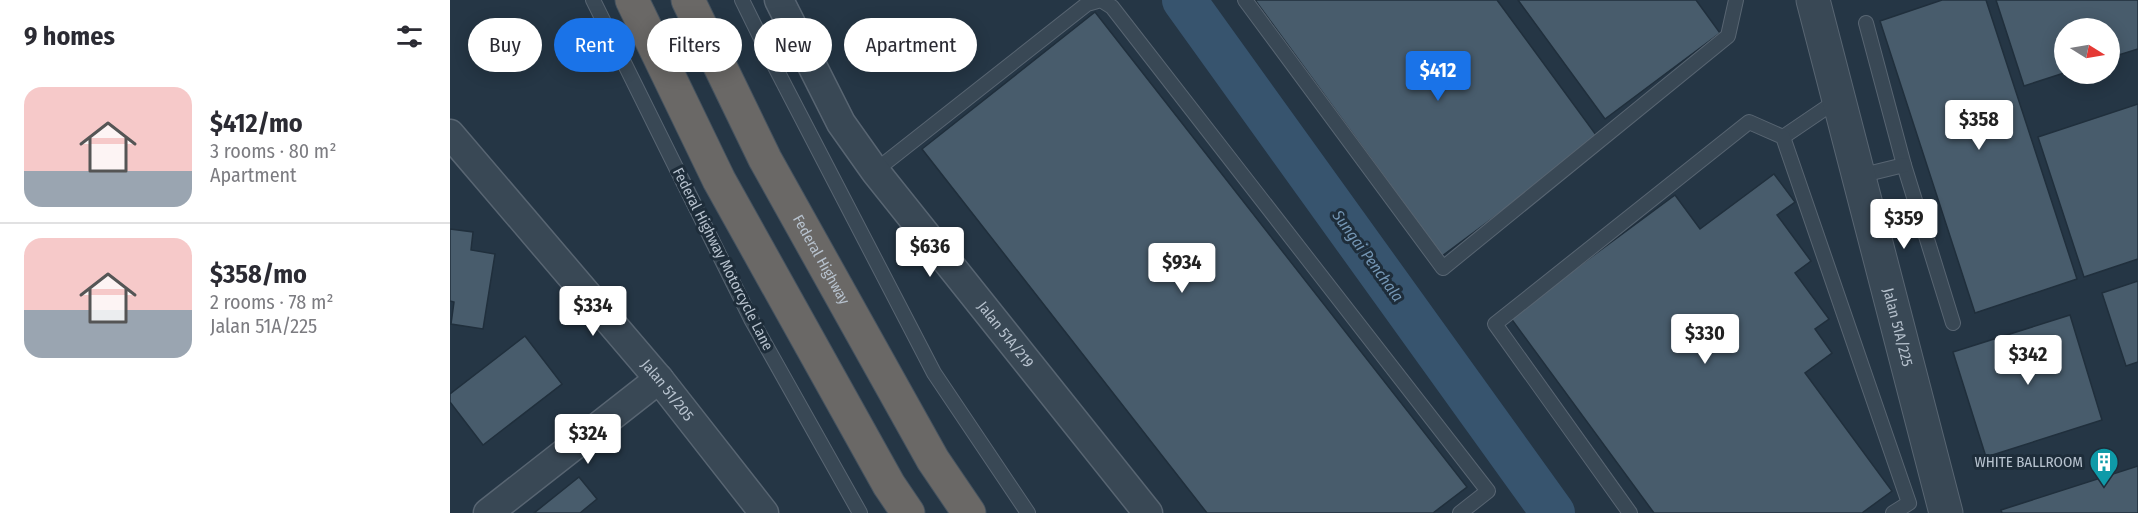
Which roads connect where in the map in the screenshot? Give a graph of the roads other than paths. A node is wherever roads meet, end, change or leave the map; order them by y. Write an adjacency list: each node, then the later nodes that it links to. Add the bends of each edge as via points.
1 (593, 0): 20 (lane, Federal Highway Motorcycle Lane, via 751,319)
2 (632, 0): 21 (highway, via 719,180)
3 (688, 0): 22 (highway, Federal Highway, via 765,159 933,460)
4 (742, 0): 23 (lane, via 934,373)
5 (779, 0): 14 (street, Jalan 51A/219, via 840,123)
6 (1245, 0): 7 (lane, via 1443,268 1728,36)
7 (1736, 0)
8 (1813, 0): 10 (street, Jalan 51A/225)
9 (1866, 23): 13 (lane)
10 (1839, 99): 12 (lane); 15 (street, Jalan 51A/225)
11 (450, 134): 17 (street, Jalan 51/205)
12 (1783, 137): 26 (lane, via 1749,122 1495,324); 27 (lane, via 1909,503)
13 (1904, 165): 15 (lane); 16 (lane)
14 (875, 171): 24 (street, Jalan 51A/219); 25 (lane, via 1088,4 1101,0 1112,7 1488,491)
15 (1859, 176): 28 (street, Jalan 51A/225)
16 (1953, 323)
17 (659, 379): 18 (street); 19 (street, Jalan 51/205)
18 (488, 513)
19 (764, 513)
20 (860, 513)
21 (908, 513)
22 (969, 513)
23 (1028, 513)
24 (1148, 513)
25 (1460, 513)
26 (1630, 513)
27 (1893, 513)
28 (1946, 513)

